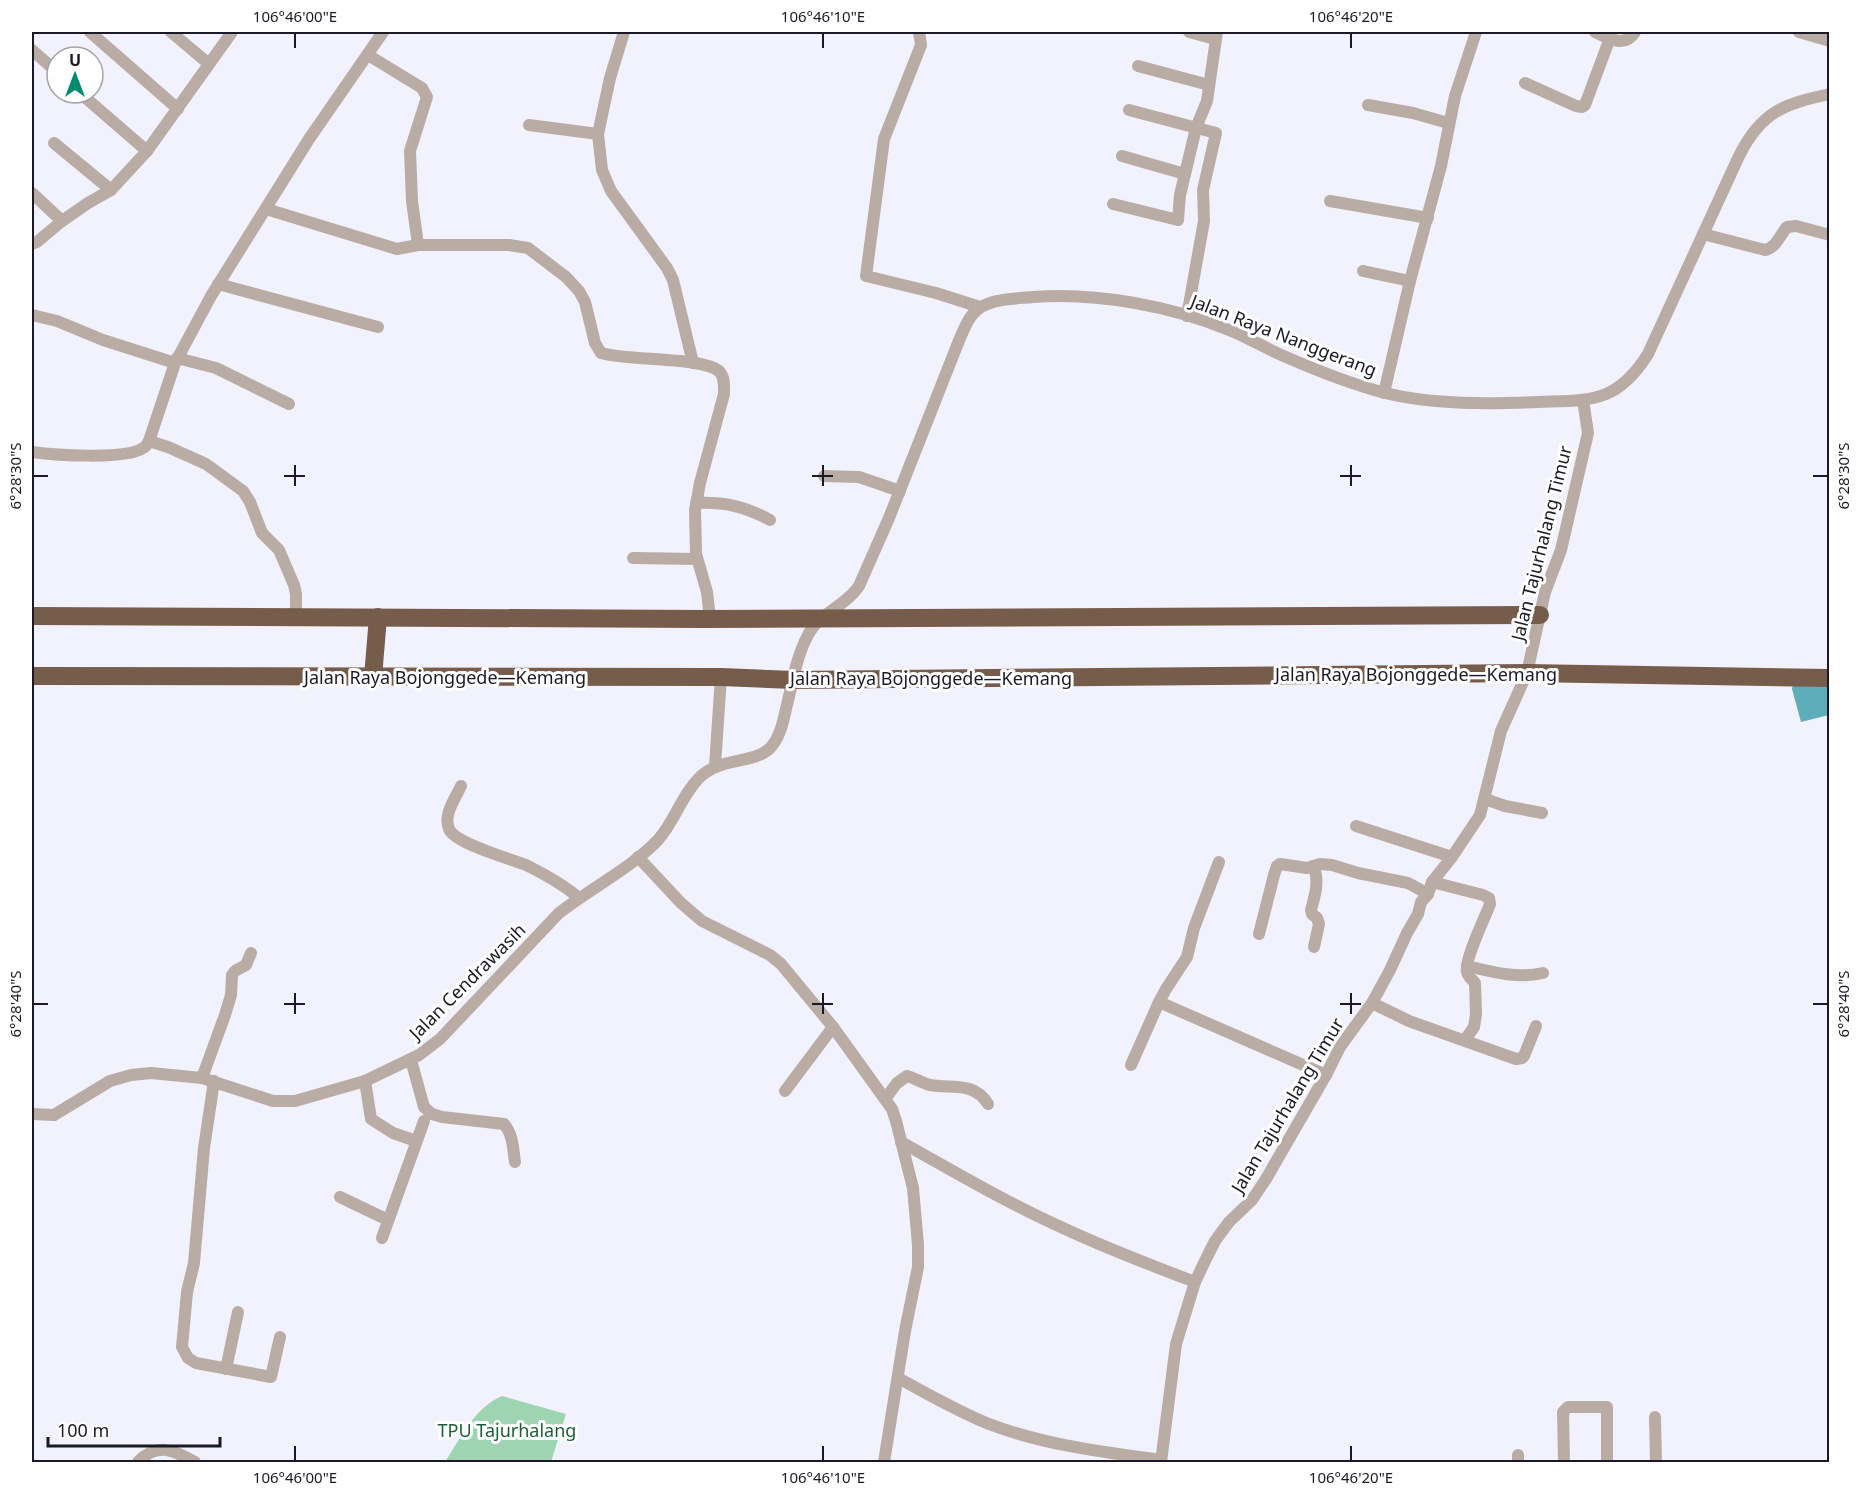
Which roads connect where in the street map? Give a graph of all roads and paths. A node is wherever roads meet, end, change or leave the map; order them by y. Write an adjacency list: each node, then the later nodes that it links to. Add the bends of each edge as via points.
1 (90, 32): 25 (street)
2 (171, 32): 18 (street)
3 (232, 32): 18 (street)
4 (383, 32): 16 (street)
5 (624, 32): 30 (street)
6 (920, 32): 49 (street, via 921,45 884,139 866,276)
7 (1189, 32): 12 (street)
8 (1476, 32): 27 (street)
9 (1594, 32): 13 (street)
10 (1635, 32): 13 (street, via 1629,40)
11 (1799, 32): 14 (street)
12 (1216, 35): 21 (street)
13 (1610, 38): 20 (street, via 1582,107)
14 (1830, 41)
15 (32, 50): 17 (street)
16 (368, 55): 39 (street); 45 (street, via 427,94 410,151)
17 (45, 61)
18 (209, 64): 25 (street)
19 (1138, 66): 21 (street)
20 (1525, 83)
21 (1209, 85): 29 (street, via 1207,102)
22 (1830, 94): 42 (street, Jalan Raya Nanggerang, via 1791,104 1754,130)
23 (94, 105): 32 (street)
24 (1368, 105): 27 (street)
25 (178, 110): 32 (street)
26 (1129, 110): 29 (street)
27 (1448, 123): 40 (street)
28 (529, 125): 30 (street)
29 (1196, 128): 34 (street); 51 (street, via 1216,134 1203,190 1204,221)
30 (598, 134): 54 (street, via 602,170 611,191 673,280)
31 (54, 143): 35 (street)
32 (147, 152): 35 (street)
33 (1122, 156): 34 (street)
34 (1185, 174): 38 (street, via 1178,220)
35 (111, 190): 41 (street)
36 (32, 193): 41 (street)
37 (1330, 201): 40 (street)
38 (1113, 204)
39 (266, 209): 45 (street, via 398,249); 48 (street)
40 (1428, 218): 47 (street)
41 (62, 221): 44 (street)
42 (1703, 234): 43 (street, via 1765,250 1775,245 1787,226); 56 (street, Jalan Raya Nanggerang, via 1638,370 1619,388)
43 (1830, 235)
44 (32, 244)
45 (418, 245): 54 (street, via 528,248 575,286 585,302 592,334 602,353)
46 (1363, 271): 47 (street)
47 (1410, 281): 55 (street)
48 (218, 284): 52 (street); 53 (street)
49 (980, 307): 51 (street, Jalan Raya Nanggerang, via 1019,299 1091,297); 61 (street, via 960,338)
50 (32, 315): 53 (street)
51 (1187, 316): 55 (street, Jalan Raya Nanggerang)
52 (378, 327)
53 (176, 360): 57 (street, via 216,368); 58 (street)
54 (693, 363): 62 (street, via 720,372 724,382)
55 (1384, 393): 56 (street, Jalan Raya Nanggerang, via 1464,403)
56 (1583, 400): 67 (street, Jalan Tajurhalang Timur, via 1588,433 1561,550)
57 (289, 404)
58 (149, 441): 59 (street, via 138,451 119,455); 66 (street, via 206,464 243,491 262,533 279,549 296,594)
59 (32, 452)
60 (824, 476): 61 (street, via 859,477)
61 (900, 491): 71 (street, via 860,586)
62 (696, 503): 63 (street, via 741,506); 65 (street)
63 (770, 520)
64 (633, 558): 65 (street)
65 (697, 559): 70 (street)
66 (297, 615): 68 (highway); 69 (highway)
67 (1540, 615): 71 (highway); 72 (street, Jalan Tajurhalang Timur)
68 (32, 616)
69 (378, 617): 70 (highway); 74 (highway)
70 (710, 618): 71 (highway)
71 (820, 618): 77 (street, via 807,635)
72 (1527, 673): 76 (highway, Jalan Raya Bojonggede—Kemang); 77 (highway, Jalan Raya Bojonggede—Kemang); 80 (street, Jalan Tajurhalang Timur, via 1501,731)
73 (32, 676): 74 (highway, Jalan Raya Bojonggede—Kemang)
74 (374, 677): 75 (highway, Jalan Raya Bojonggede—Kemang)
75 (721, 677): 77 (highway, Jalan Raya Bojonggede—Kemang); 78 (street)
76 (1830, 678)
77 (794, 680): 78 (street, Jalan Cendrawasih, via 782,726 771,748)
78 (715, 766): 83 (street, Jalan Cendrawasih, via 688,792 659,839)
79 (461, 786): 88 (street, via 448,815 452,835 540,872)
80 (1485, 799): 81 (street); 84 (street, Jalan Tajurhalang Timur, via 1480,815)
81 (1542, 813)
82 (1356, 826): 84 (street)
83 (638, 857): 88 (street, Jalan Cendrawasih); 97 (street, via 702,921 781,964)
84 (1452, 857): 87 (street, Jalan Tajurhalang Timur)
85 (1219, 862): 94 (street, via 1187,957)
86 (1313, 866): 87 (street, via 1332,865); 89 (street, via 1277,866); 90 (street, via 1317,880 1311,910 1319,924)
87 (1430, 888): 92 (street, via 1489,898); 95 (street, Jalan Tajurhalang Timur)
88 (579, 898): 99 (street, Jalan Cendrawasih, via 560,913 440,1039)
89 (1259, 934)
90 (1314, 947)
91 (251, 953): 102 (street, via 246,965 232,975 231,995)
92 (1467, 966): 93 (street, via 1519,975); 98 (street, via 1468,976 1475,983 1476,1014 1474,1027)
93 (1543, 973)
94 (1160, 1002): 100 (street); 101 (street)
95 (1372, 1003): 98 (street, via 1409,1021); 101 (street, Jalan Tajurhalang Timur, via 1340,1047)
96 (1536, 1026): 98 (street, via 1522,1058)
97 (833, 1027): 104 (street); 105 (street)
98 (1465, 1040)
99 (411, 1060): 103 (street, Jalan Cendrawasih); 111 (street, via 423,1107 442,1117 504,1124 511,1136)
100 (1131, 1065)
101 (1326, 1075): 115 (street, Jalan Tajurhalang Timur, via 1261,1186 1215,1241)
102 (208, 1080): 103 (street, Jalan Cendrawasih, via 283,1102); 107 (street, Jalan Cendrawasih, via 163,1073 130,1074 110,1081 54,1115); 118 (street, via 194,1263 182,1347 196,1364)
103 (364, 1081): 109 (street, via 371,1119)
104 (785, 1091)
105 (885, 1099): 106 (street, via 907,1076 931,1085 965,1088 983,1095); 110 (street)
106 (988, 1104)
107 (32, 1114)
108 (424, 1120): 109 (street)
109 (416, 1142): 113 (street)
110 (901, 1142): 115 (street, via 1008,1202 1107,1248); 119 (street, via 913,1188 918,1267)
111 (515, 1162)
112 (340, 1197): 113 (street)
113 (388, 1220): 114 (street)
114 (382, 1238)
115 (1195, 1281): 121 (street, Jalan Tajurhalang Timur, via 1176,1344)
116 (238, 1312): 118 (street)
117 (280, 1337): 118 (street, via 271,1377)
118 (226, 1369)
119 (898, 1377): 121 (street, via 944,1404 1009,1431 1079,1448); 124 (street)
120 (1655, 1418): 127 (street)
121 (1161, 1461)
122 (138, 1462): 123 (street, via 149,1453 162,1450)
123 (195, 1462)
124 (884, 1462)
125 (1564, 1462): 126 (street, via 1563,1413 1568,1407 1607,1407)
126 (1607, 1462)
127 (1656, 1462)

